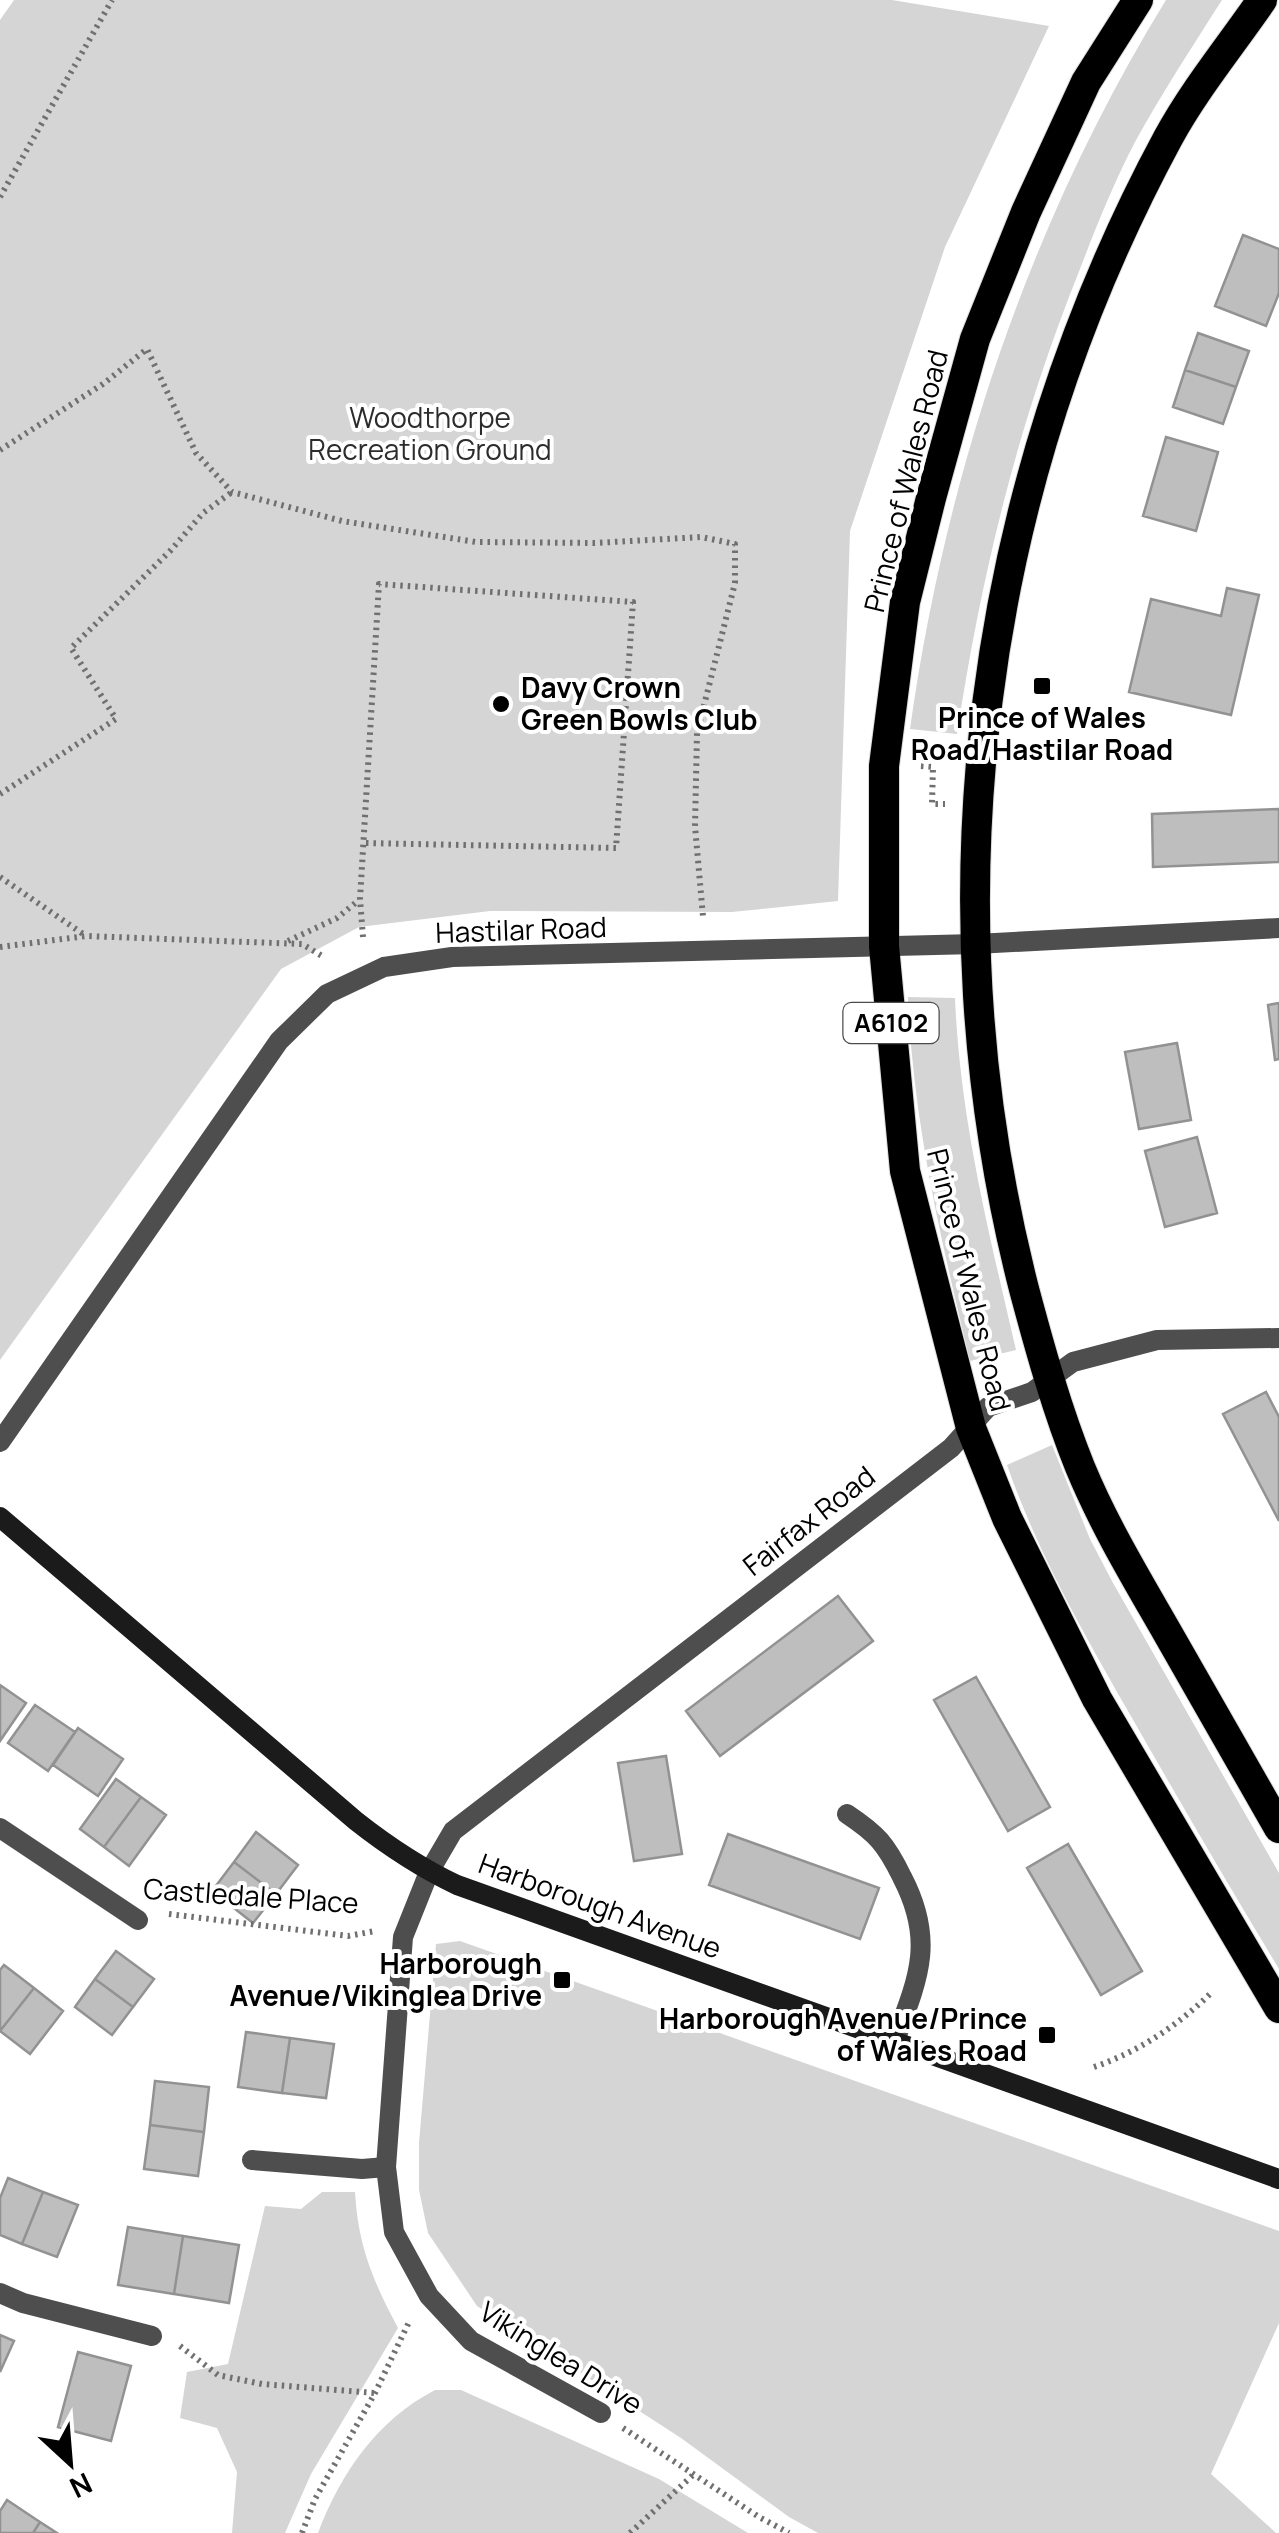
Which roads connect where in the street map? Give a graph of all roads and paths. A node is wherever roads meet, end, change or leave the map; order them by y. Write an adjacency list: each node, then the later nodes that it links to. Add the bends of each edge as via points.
1 (112, 0): 4 (path)
2 (1138, 0): 19 (highway, Prince of Wales Road / A6102, via 1086,82 1026,212 975,339 931,498 905,602 884,766)
3 (1262, 0): 18 (highway, Prince of Wales Road / A6102, via 1170,133 1119,237 1049,418 1007,581 987,693)
4 (0, 197)
5 (0, 450): 6 (path, via 146,349 196,452)
6 (232, 492): 8 (path, via 202,512 70,648 116,719); 13 (path, via 342,522 476,542 701,538 736,544 734,583 697,733)
7 (908, 766): 9 (path, via 933,767 932,804)
8 (0, 794)
9 (956, 804)
10 (363, 843): 10 (path, via 379,584 633,602 616,848); 12 (path)
11 (0, 878): 15 (path)
12 (360, 899): 16 (path); 17 (path, via 338,918)
13 (703, 917)
14 (1279, 928): 18 (street, Hastilar Road)
15 (86, 936): 17 (path); 20 (path)
16 (363, 938)
17 (285, 942): 21 (path)
18 (976, 944): 19 (street, Hastilar Road); 23 (highway, Prince of Wales Road / A6102, via 977,1018 995,1162)
19 (884, 946): 24 (highway, Prince of Wales Road / A6102, via 905,1170); 25 (street, Hastilar Road, via 452,956 384,967 326,994 279,1040)
20 (0, 947)
21 (322, 956)
22 (1279, 1338): 23 (street, Fairfax Road, via 1157,1340 1073,1362)
23 (1050, 1380): 24 (street, Fairfax Road, via 988,1407); 29 (highway, Prince of Wales Road / A6102, via 1112,1535)
24 (970, 1428): 30 (street, Fairfax Road, via 453,1831); 34 (highway, Prince of Wales Road / A6102, via 1097,1698)
25 (0, 1442)
26 (0, 1517): 30 (street, Harborough Avenue, via 356,1821)
27 (847, 1814): 35 (street, via 878,1835 918,1907 918,1976)
28 (0, 1828): 31 (street, Castledale Place)
29 (1279, 1828)
30 (428, 1872): 32 (street, Vikinglea Drive); 35 (street, Harborough Avenue)
31 (138, 1920): 32 (path, Castledale Place, via 162,1914)
32 (404, 1937): 38 (street, Vikinglea Drive)
33 (1210, 1994): 36 (path, via 1140,2047)
34 (1279, 2008)
35 (895, 2040): 39 (street, Harborough Avenue)
36 (1094, 2067)
37 (252, 2160): 38 (street)
38 (386, 2167): 40 (street, Vikinglea Drive, via 394,2232)
39 (1279, 2179)
40 (426, 2290): 43 (path); 44 (street, Vikinglea Drive, via 471,2340)
41 (0, 2293): 42 (street)
42 (152, 2336): 43 (path, via 172,2340 218,2375)
43 (376, 2394): 46 (path)
44 (601, 2413): 45 (path, Vikinglea Drive)
45 (692, 2475): 47 (path); 48 (path, Vikinglea Drive)
46 (302, 2533)
47 (630, 2533)
48 (789, 2533)

